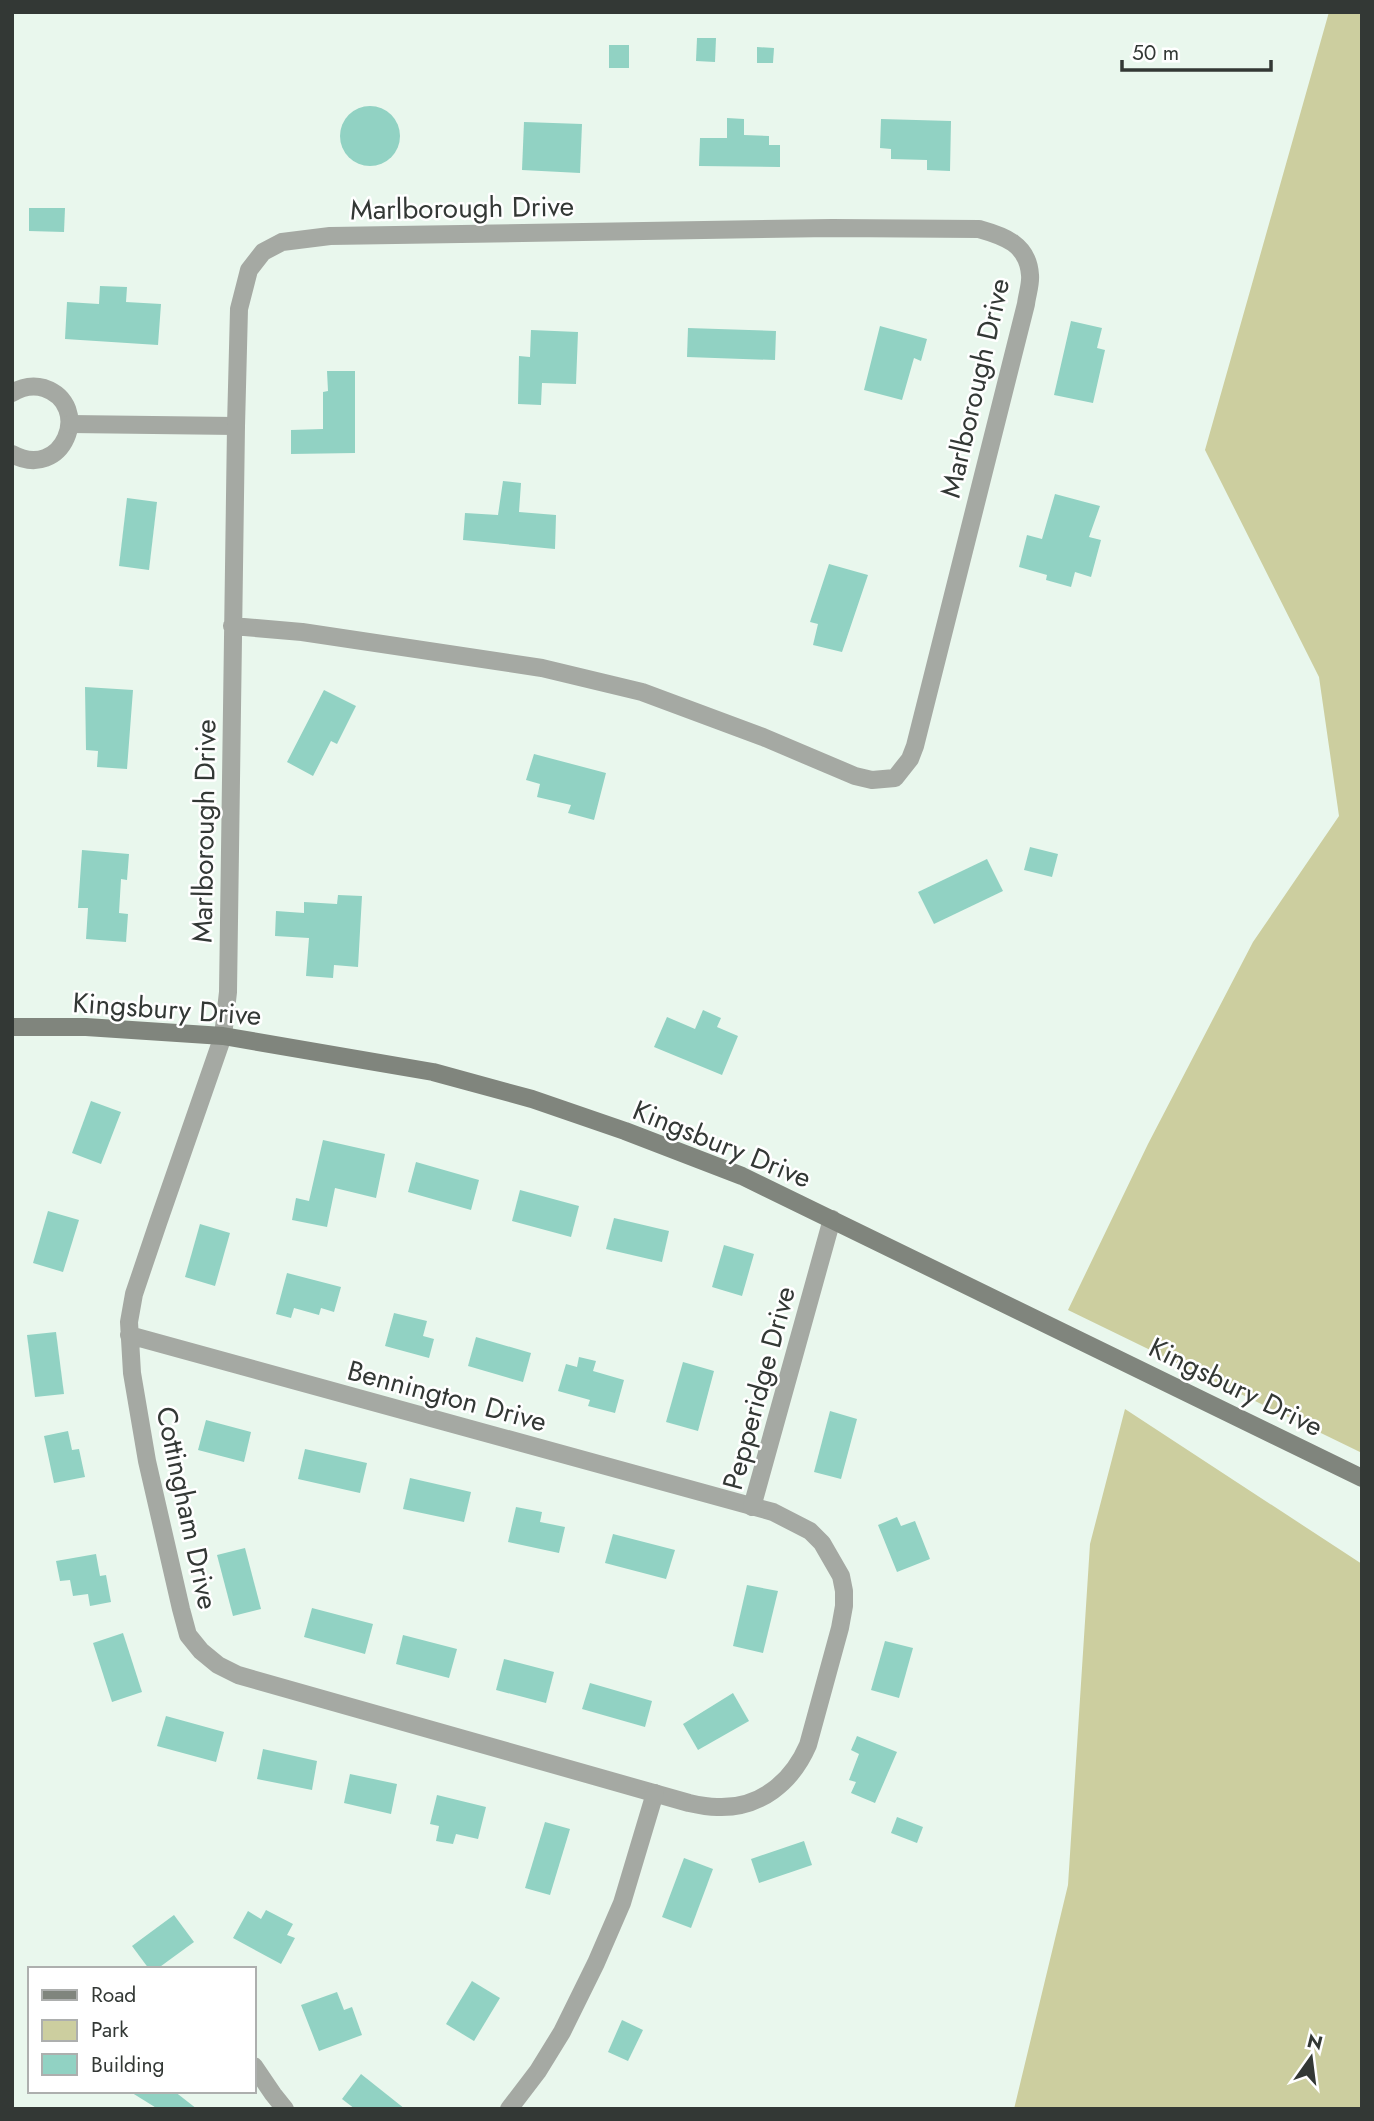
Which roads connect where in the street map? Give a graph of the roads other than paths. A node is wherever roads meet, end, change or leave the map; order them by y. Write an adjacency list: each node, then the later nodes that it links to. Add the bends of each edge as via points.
1 (12, 393): 2 (street, via 29,387 49,390 64,404)
2 (70, 424): 3 (street); 4 (street, via 67,439 53,454 34,460)
3 (236, 426): 5 (street, Marlborough Drive); 5 (street, Marlborough Drive, via 239,309 244,286 256,260 282,242 358,236 979,229 1011,240 1020,249 1030,275 915,746 895,778 855,776 642,692 542,668 316,633)
4 (12, 454)
5 (232, 626): 7 (street, Marlborough Drive, via 228,992)
6 (12, 1027): 7 (street, Kingsbury Drive)
7 (223, 1036): 8 (street, Kingsbury Drive, via 433,1072 532,1099 742,1176); 9 (street, Cottingham Drive, via 134,1294)
8 (832, 1219): 10 (street, Kingsbury Drive); 11 (street, Pepperidge Drive)
9 (129, 1335): 11 (street, Bennington Drive); 12 (street, Cottingham Drive, via 147,1461 177,1595 188,1635 201,1651 238,1675)
10 (1362, 1478)
11 (751, 1507): 12 (street, Pepperidge Drive, via 773,1512 810,1531 831,1557 845,1591 840,1628 807,1745 790,1777 777,1789 740,1805 718,1808)
12 (655, 1794): 15 (street, via 622,1903 596,1963 562,2032)
13 (256, 2069): 14 (street)
14 (285, 2109)
15 (509, 2109)

